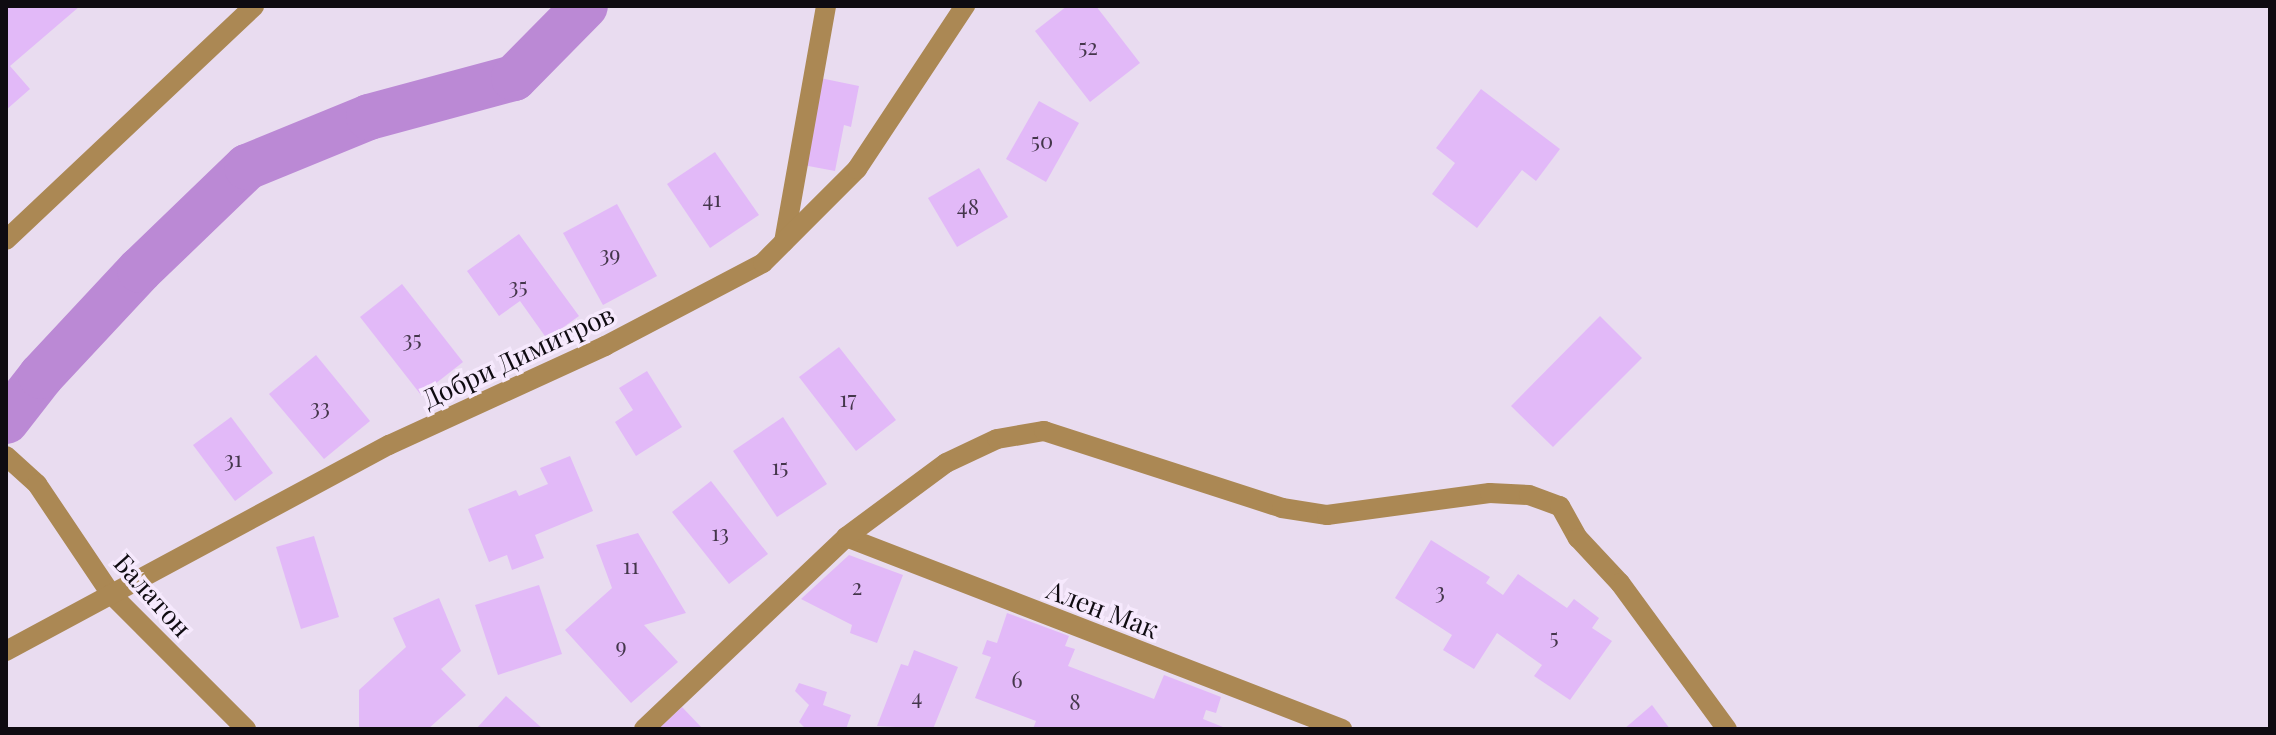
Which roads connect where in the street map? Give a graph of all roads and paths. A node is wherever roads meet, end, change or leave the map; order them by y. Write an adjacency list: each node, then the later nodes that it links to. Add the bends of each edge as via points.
1 (254, 6): 4 (street)
2 (826, 6): 5 (street)
3 (965, 6): 5 (street, Добри Димитров, via 857,169)
4 (6, 240)
5 (784, 242): 8 (street, Добри Димитров, via 763,263 618,339 389,445)
6 (6, 456): 8 (street, Балатон, via 37,484)
7 (846, 537): 11 (street); 12 (street, Ален Мак); 13 (street, via 946,463 997,439 1044,431 1196,483 1327,515 1445,497 1529,495 1560,506 1578,538 1620,583)
8 (111, 594): 9 (street, Добри Димитров); 10 (street, Балатон)
9 (6, 651)
10 (246, 729)
11 (644, 729)
12 (1342, 729)
13 (1727, 729)

